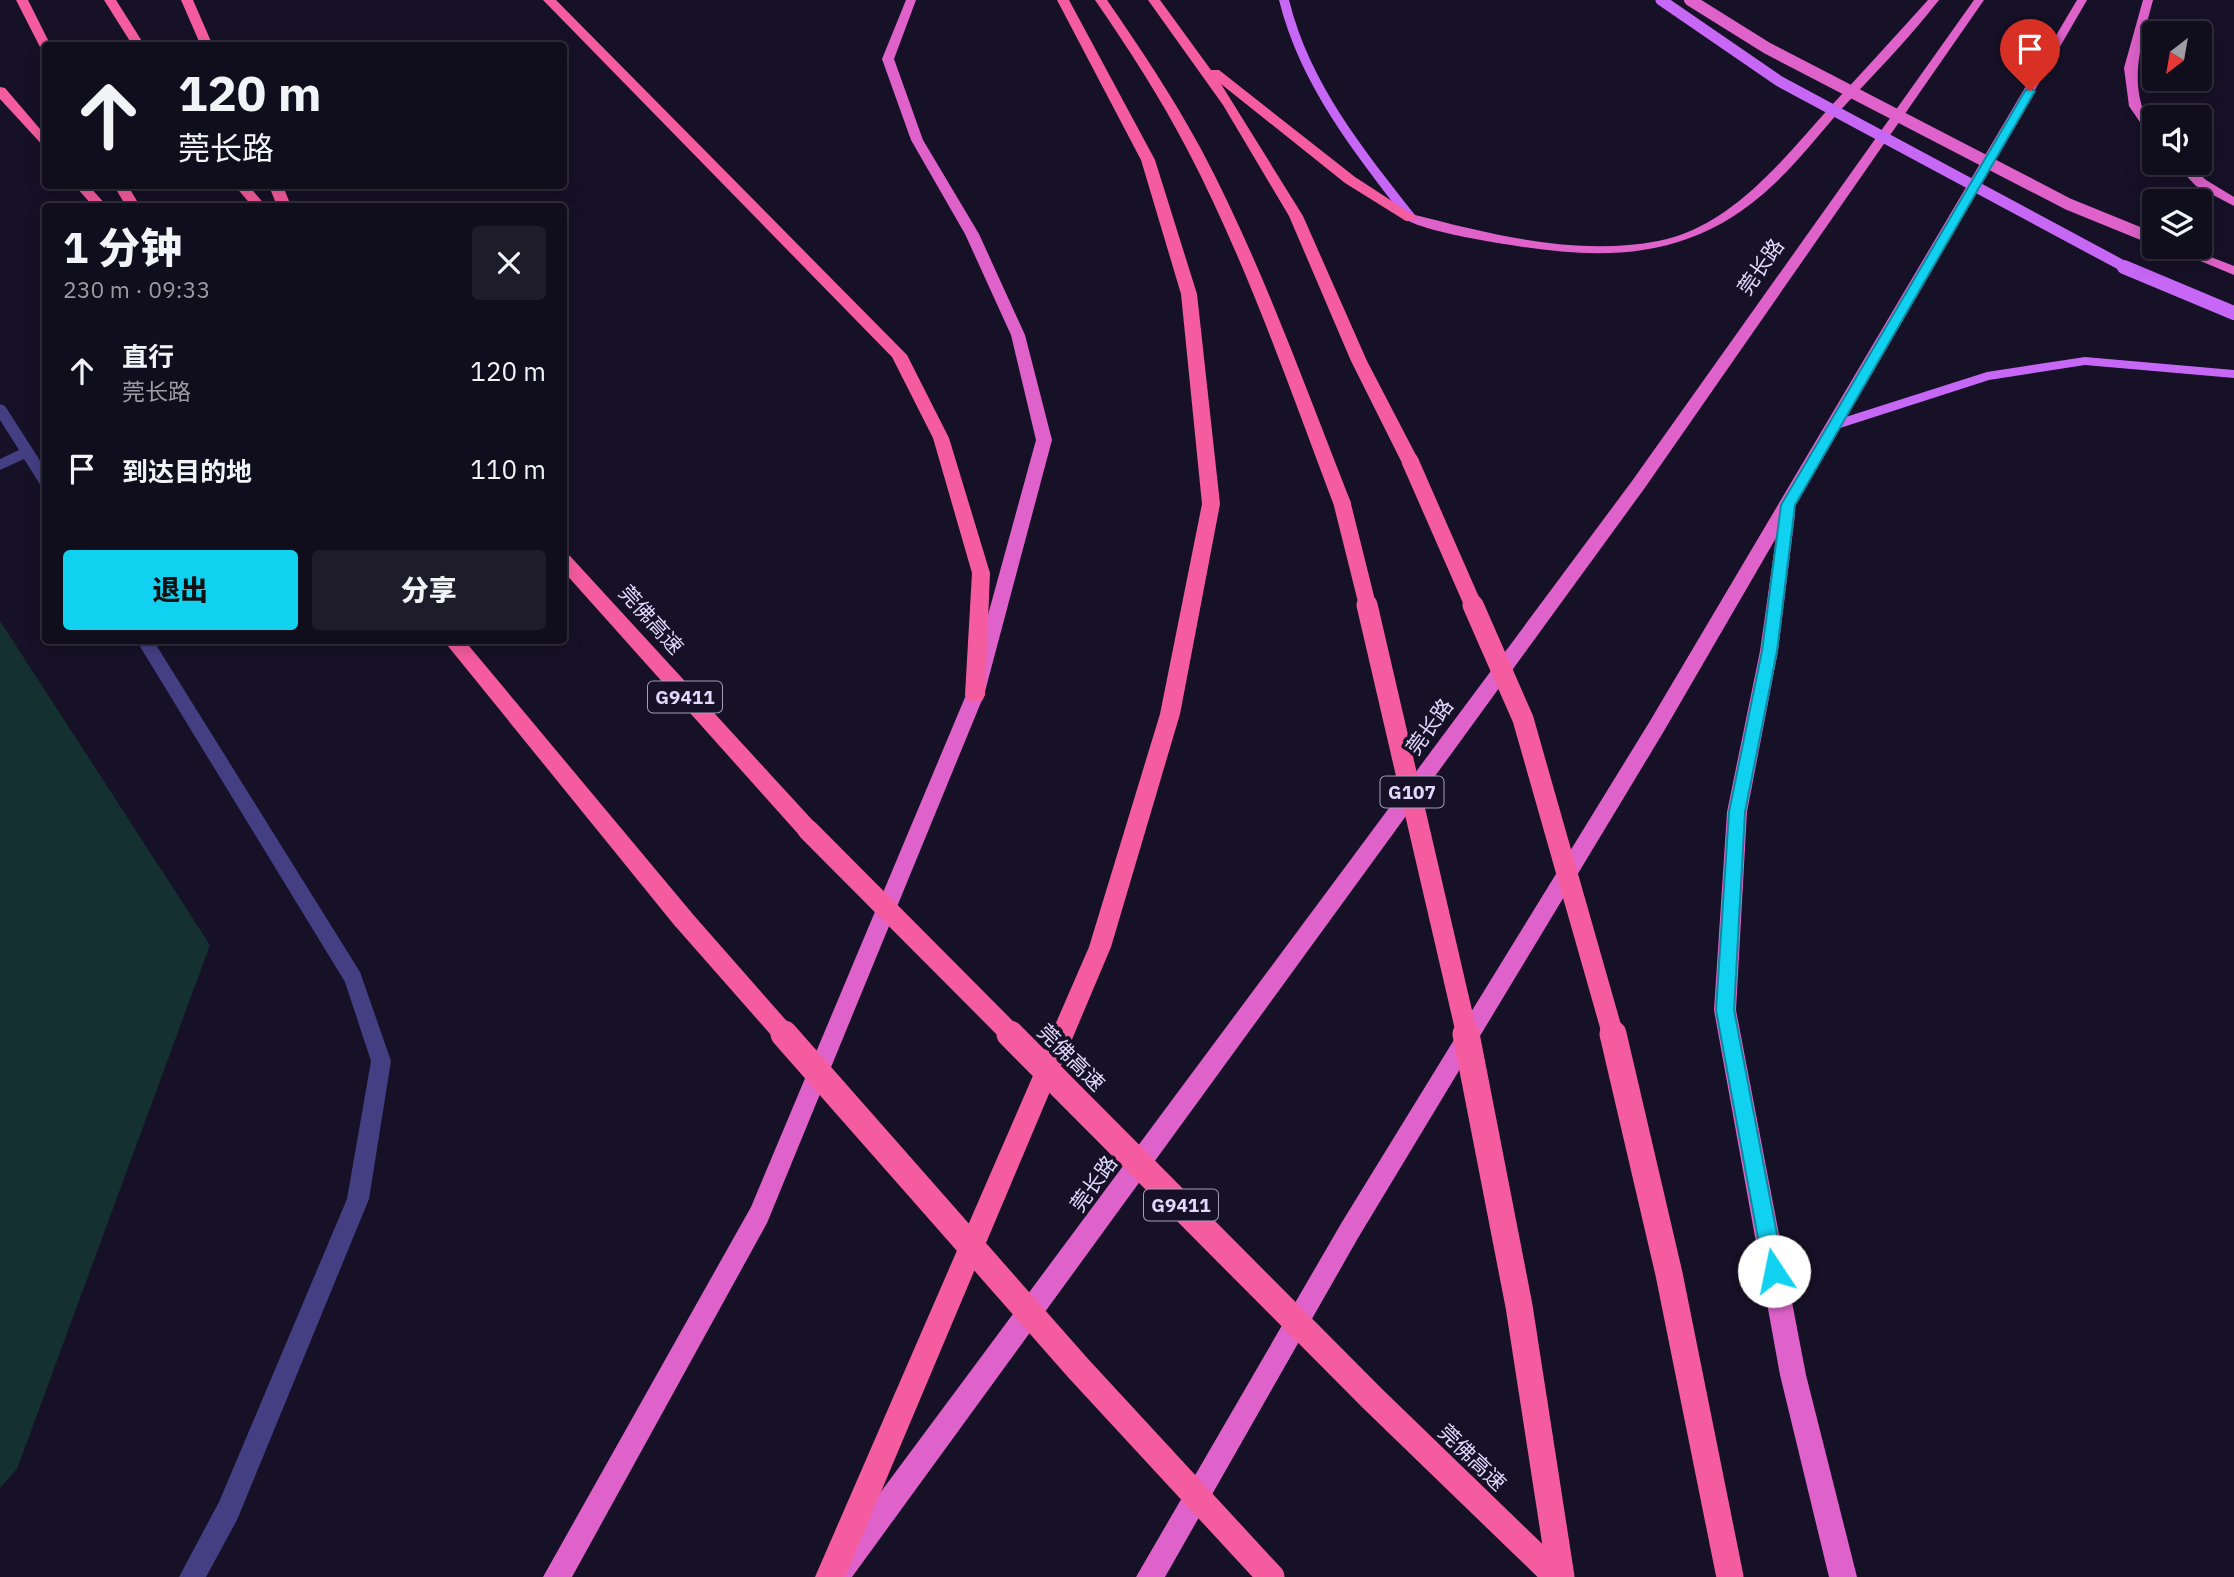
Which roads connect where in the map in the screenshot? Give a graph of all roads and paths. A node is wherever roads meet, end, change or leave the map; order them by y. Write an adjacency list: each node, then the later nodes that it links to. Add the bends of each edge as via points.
1 (22, 0): 16 (highway)
2 (110, 0): 17 (highway)
3 (187, 0): 18 (highway)
4 (549, 0): 44 (highway, via 899,355 940,438 981,573)
5 (911, 0): 44 (highway, via 888,59 917,140 972,234 1018,335 1044,440)
6 (1063, 0): 48 (highway, via 1148,160 1189,294 1211,504 1170,714 1100,947)
7 (1101, 0): 51 (highway, bridge, via 1143,62 1206,172 1284,352 1342,503 1418,806 1486,1118)
8 (1154, 0): 19 (highway)
9 (1284, 0): 29 (main road, via 1289,30 1342,128)
10 (1661, 0): 33 (main road, bridge, via 1779,81 2130,270)
11 (1690, 0): 30 (highway, bridge, via 1767,48 2068,204)
12 (1934, 0): 29 (highway, via 1769,182 1742,205 1703,227 1661,244 1612,250 1467,233)
13 (1979, 0): 48 (highway, 莞长路 / G107, via 1638,485)
14 (2082, 0): 36 (highway)
15 (2148, 0): 21 (highway, via 2130,68 2135,106)
16 (43, 42)
17 (136, 42)
18 (205, 42)
19 (1197, 59): 29 (highway, via 1350,180); 52 (highway, bridge, via 1296,216 1359,361 1410,461 1522,719 1602,989 1669,1275)
20 (0, 91): 22 (highway)
21 (2142, 116)
22 (42, 140)
23 (2193, 175): 26 (highway)
24 (85, 189): 27 (highway)
25 (244, 189): 28 (highway)
26 (2234, 202)
27 (97, 203)
28 (256, 203)
29 (1411, 218)
30 (2142, 234)
31 (2204, 259): 32 (highway)
32 (2234, 271)
33 (2234, 313)
34 (2234, 374): 36 (main road, via 2085,361 1987,376)
35 (0, 409): 37 (street)
36 (1835, 425): 40 (highway); 45 (highway)
37 (27, 453): 38 (street); 39 (street)
38 (0, 465)
39 (42, 476)
40 (1788, 505): 45 (highway); 53 (highway, via 1769,651 1737,812 1725,1010 1793,1375)
41 (567, 564): 51 (highway, 莞佛高速 / G9411, bridge, via 808,830 1373,1399)
42 (146, 644): 46 (street, via 353,978 381,1061 358,1199 229,1511)
43 (455, 644): 50 (highway, bridge, via 683,919 1078,1368)
44 (975, 695): 47 (highway, via 759,1215)
45 (1657, 726): 49 (highway, via 1350,1230)
46 (192, 1577)
47 (556, 1577)
48 (833, 1577)
49 (1150, 1577)
50 (1271, 1577)
51 (1559, 1577)
52 (1730, 1577)
53 (1843, 1577)

